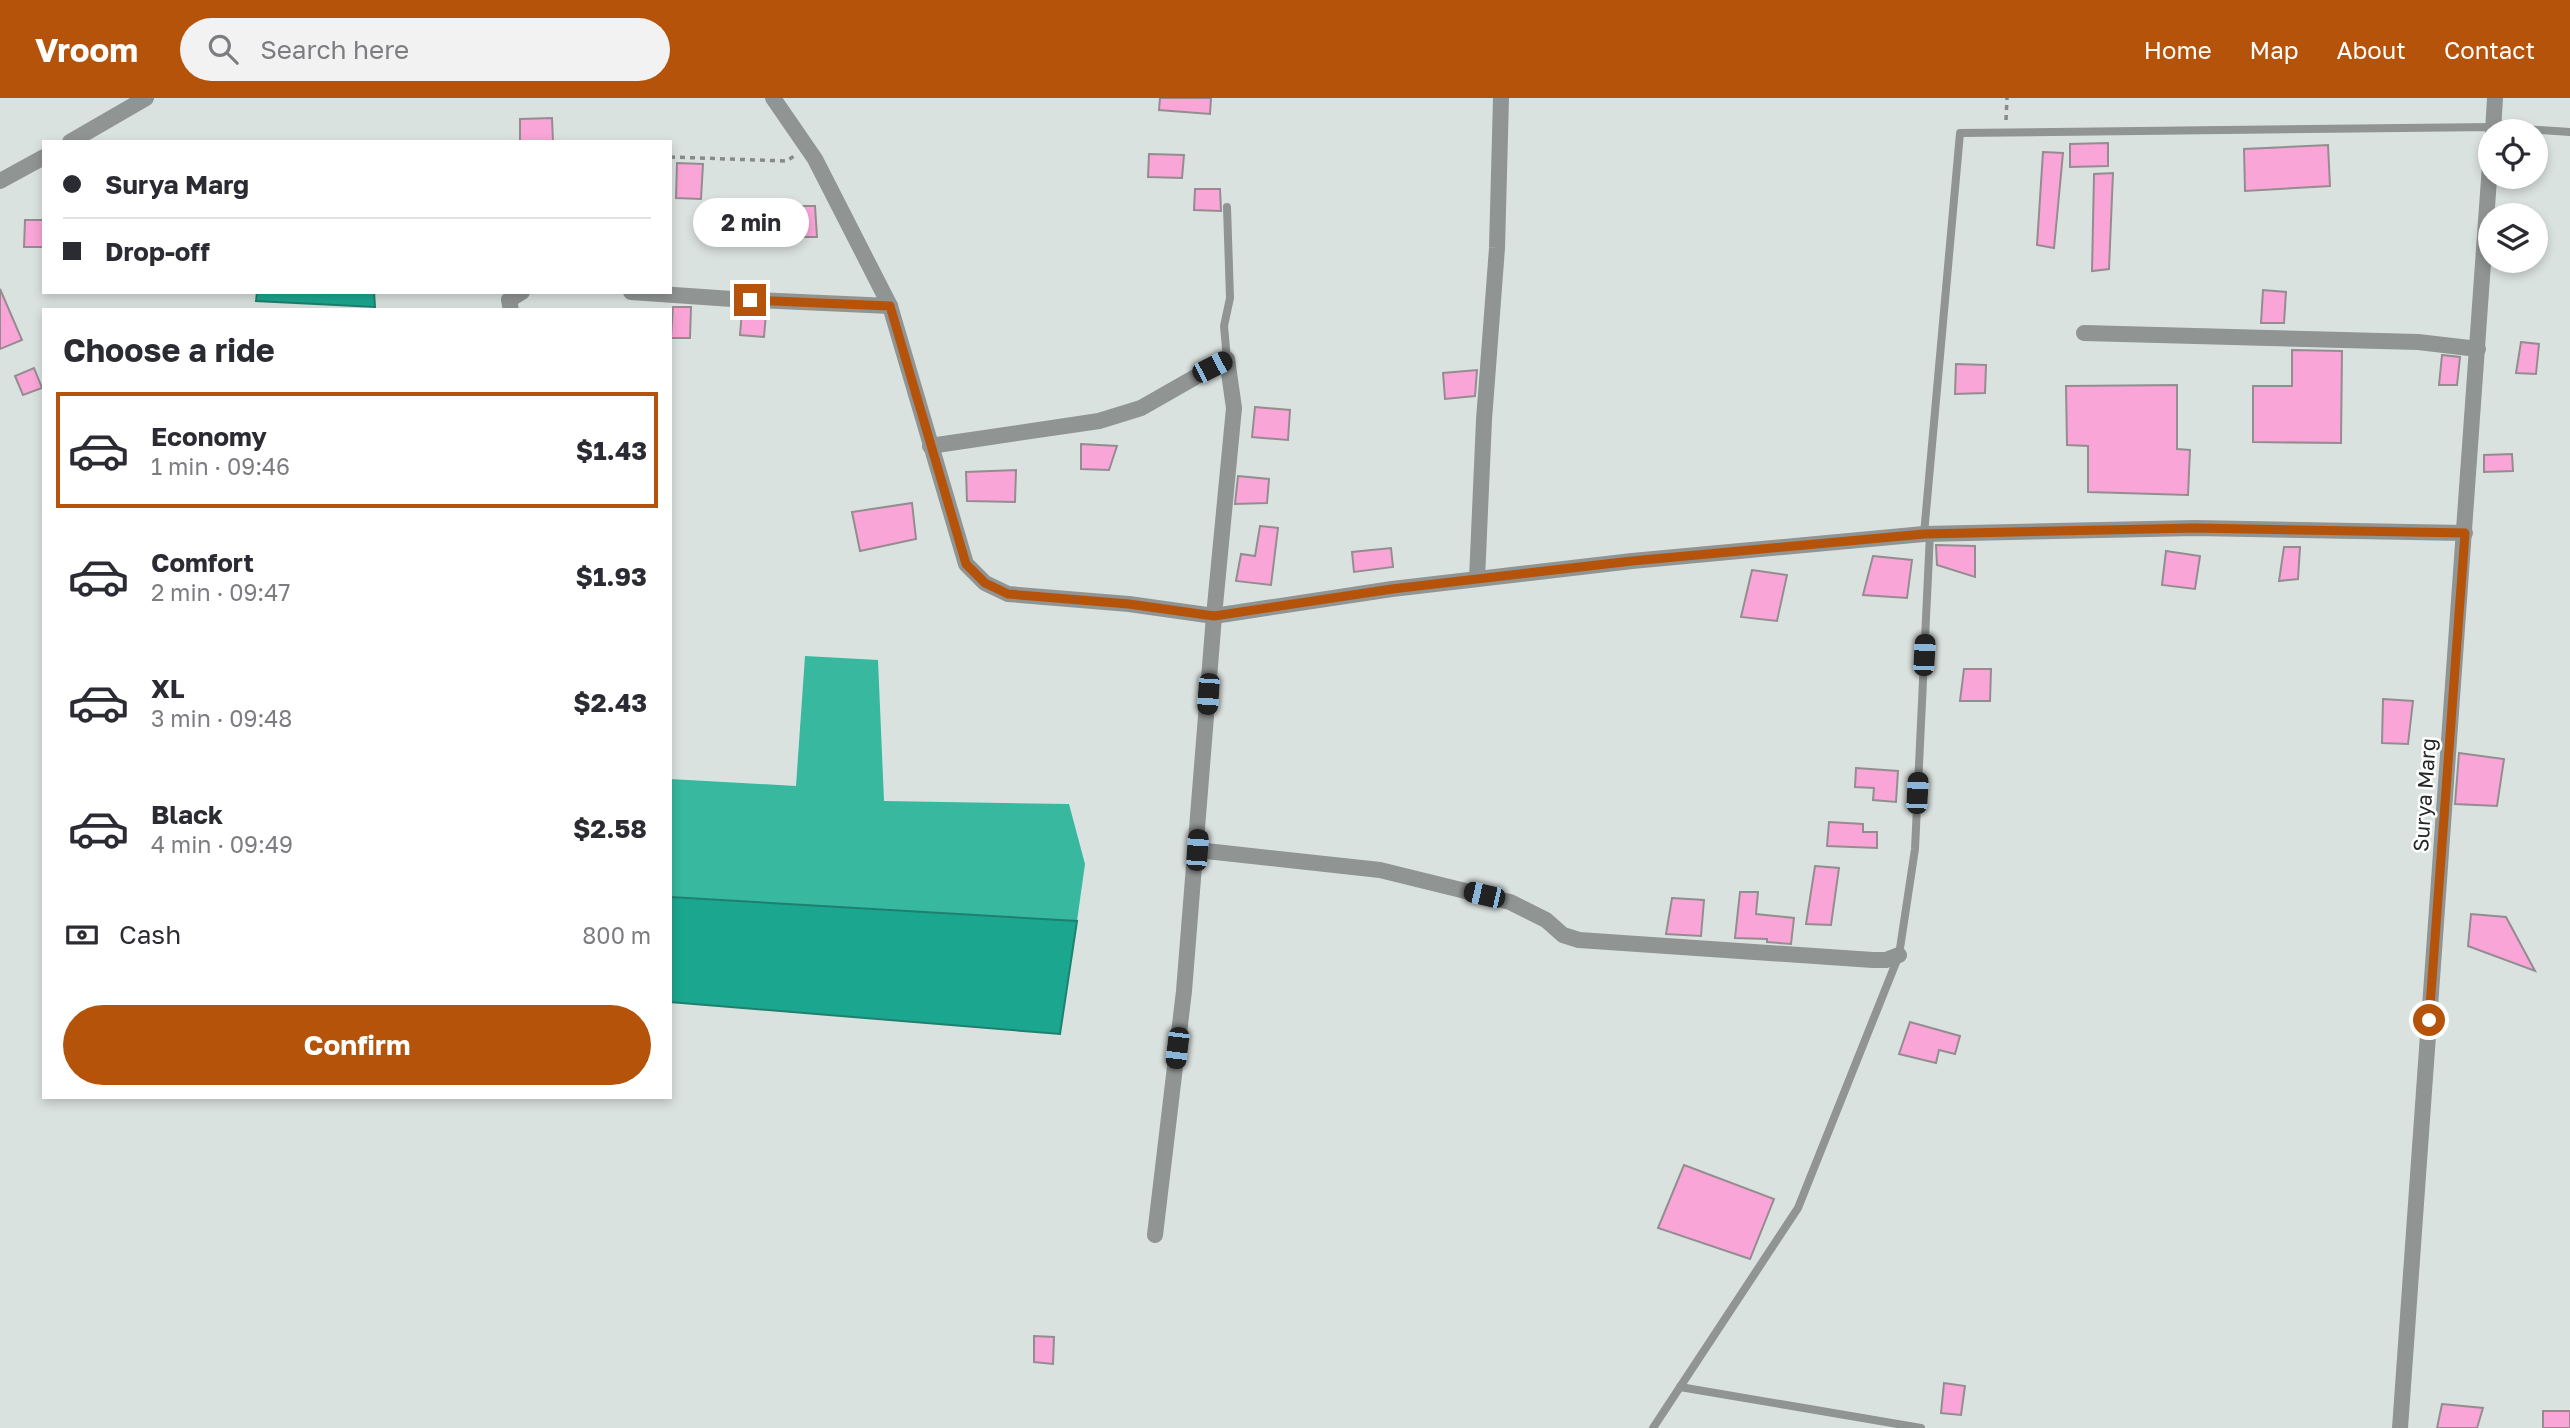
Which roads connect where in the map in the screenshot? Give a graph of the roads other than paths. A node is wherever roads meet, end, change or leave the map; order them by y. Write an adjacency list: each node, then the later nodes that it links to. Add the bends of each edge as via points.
1 (146, 98): 9 (street)
2 (772, 98): 16 (street, via 808,148)
3 (1501, 98): 24 (street)
4 (2495, 98): 5 (street)
5 (2494, 119)
6 (2478, 129): 23 (lane, via 1959,133)
7 (2548, 131): 8 (lane)
8 (2570, 132)
9 (73, 140)
10 (42, 158): 11 (street)
11 (0, 181)
12 (2488, 189): 19 (street, Surya Marg)
13 (1227, 207): 20 (lane)
14 (519, 294): 17 (street, via 509,300)
15 (660, 294): 16 (street)
16 (890, 306): 21 (street)
17 (511, 308)
18 (2084, 333): 19 (street, via 2418,342)
19 (2477, 349): 22 (street, Surya Marg)
20 (1227, 359): 21 (street, via 1141,408 1099,421); 25 (street, via 1234,408)
21 (930, 446): 25 (street, via 966,564 985,583 1008,594)
22 (2465, 533): 23 (street, via 2195,528); 32 (street, Surya Marg)
23 (1927, 534): 24 (street); 27 (lane, via 1915,849)
24 (1477, 579): 25 (street)
25 (1214, 616): 26 (street)
26 (1197, 850): 27 (street, via 1380,870 1510,902 1579,940 1874,960); 28 (street)
27 (1899, 955): 29 (lane, via 1798,1208)
28 (1155, 1235)
29 (1680, 1387): 30 (lane); 31 (lane)
30 (1653, 1428)
31 (1921, 1428)
32 (2400, 1428)

